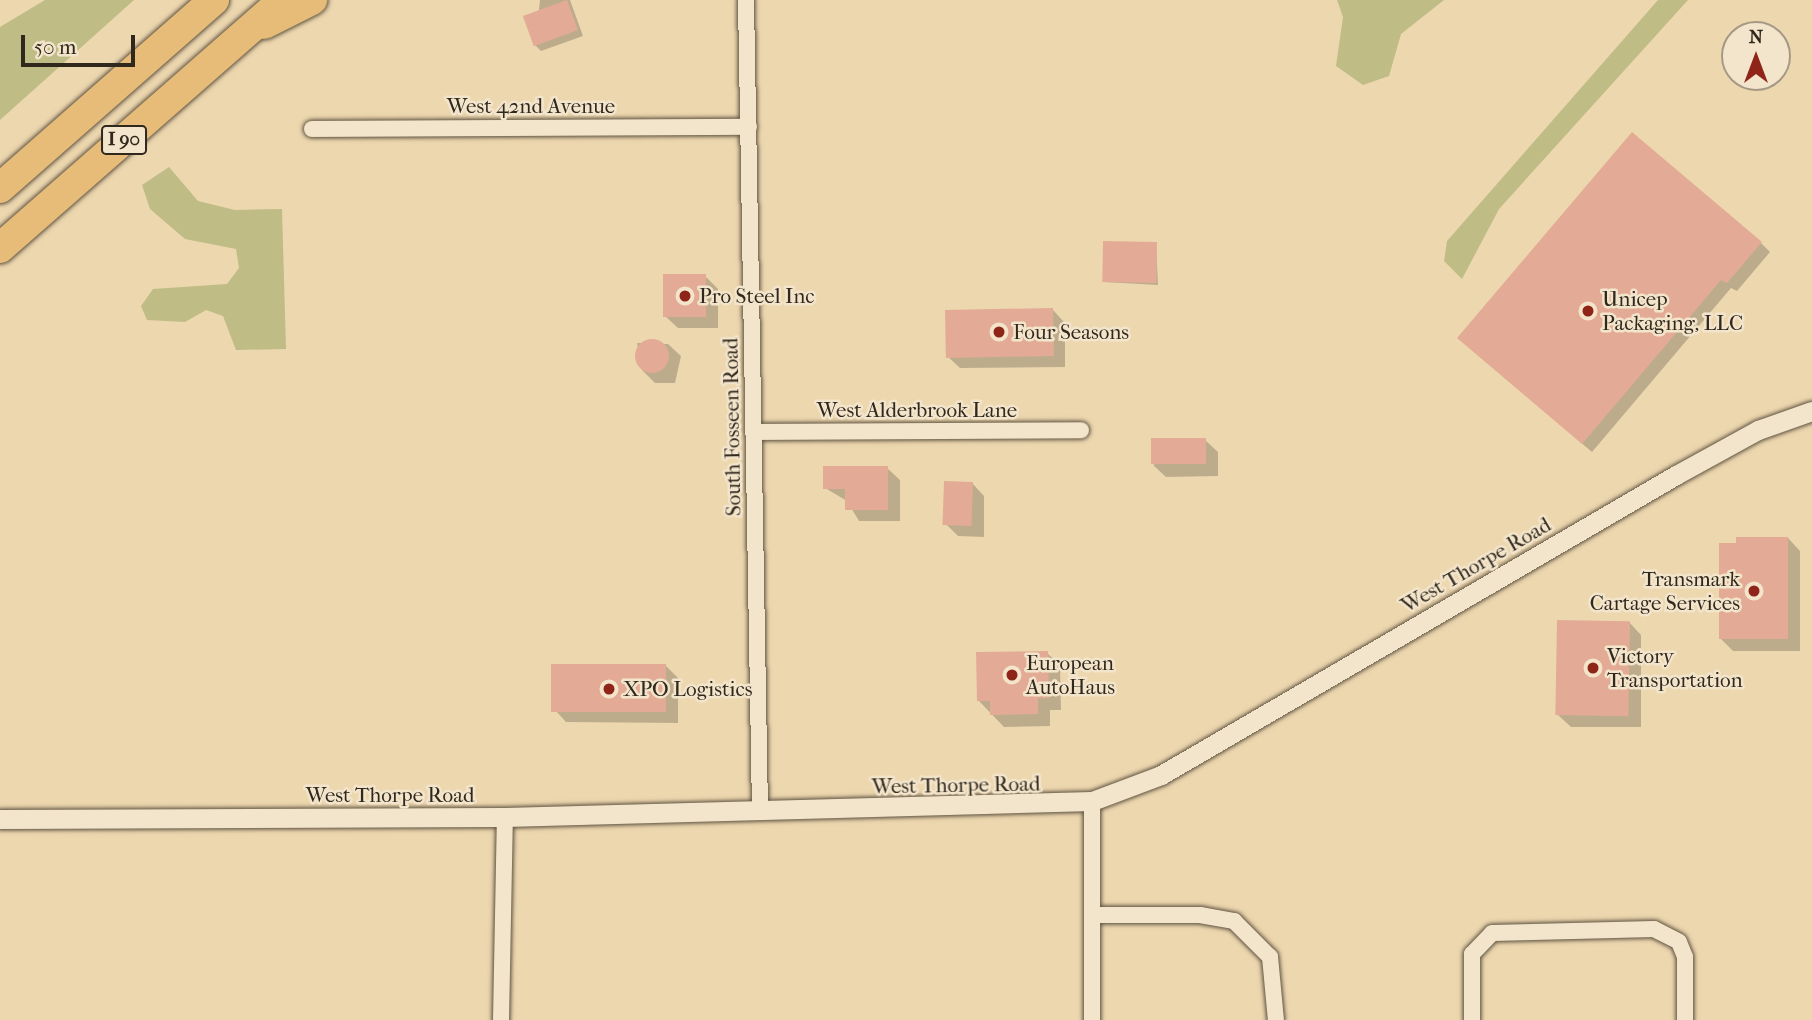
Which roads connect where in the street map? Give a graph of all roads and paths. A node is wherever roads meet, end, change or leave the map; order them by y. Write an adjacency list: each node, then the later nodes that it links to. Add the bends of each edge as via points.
1 (214, 0): 8 (highway, I 90)
2 (283, 0): 5 (highway, I 90)
3 (312, 0): 5 (highway)
4 (746, 0): 6 (street, South Fosseen Road)
5 (248, 31): 9 (highway, I 90)
6 (749, 127): 7 (street, West 42nd Avenue); 12 (street, South Fosseen Road)
7 (312, 129)
8 (0, 188)
9 (0, 248)
10 (1812, 411): 13 (street, West Thorpe Road, via 1758,429 1161,775)
11 (1081, 430): 12 (street, West Alderbrook Lane)
12 (753, 432): 14 (street, South Fosseen Road)
13 (1092, 801): 14 (street, West Thorpe Road); 17 (street)
14 (760, 812): 15 (street, West Thorpe Road)
15 (505, 817): 16 (street, West Thorpe Road); 18 (street)
16 (0, 819)
17 (1093, 915): 19 (street); 20 (street, via 1234,921 1270,957)
18 (501, 1020)
19 (1092, 1020)
20 (1276, 1020)
21 (1472, 1020): 22 (street, via 1472,954 1478,941 1505,930 1654,929 1679,942 1685,957)
22 (1685, 1020)

